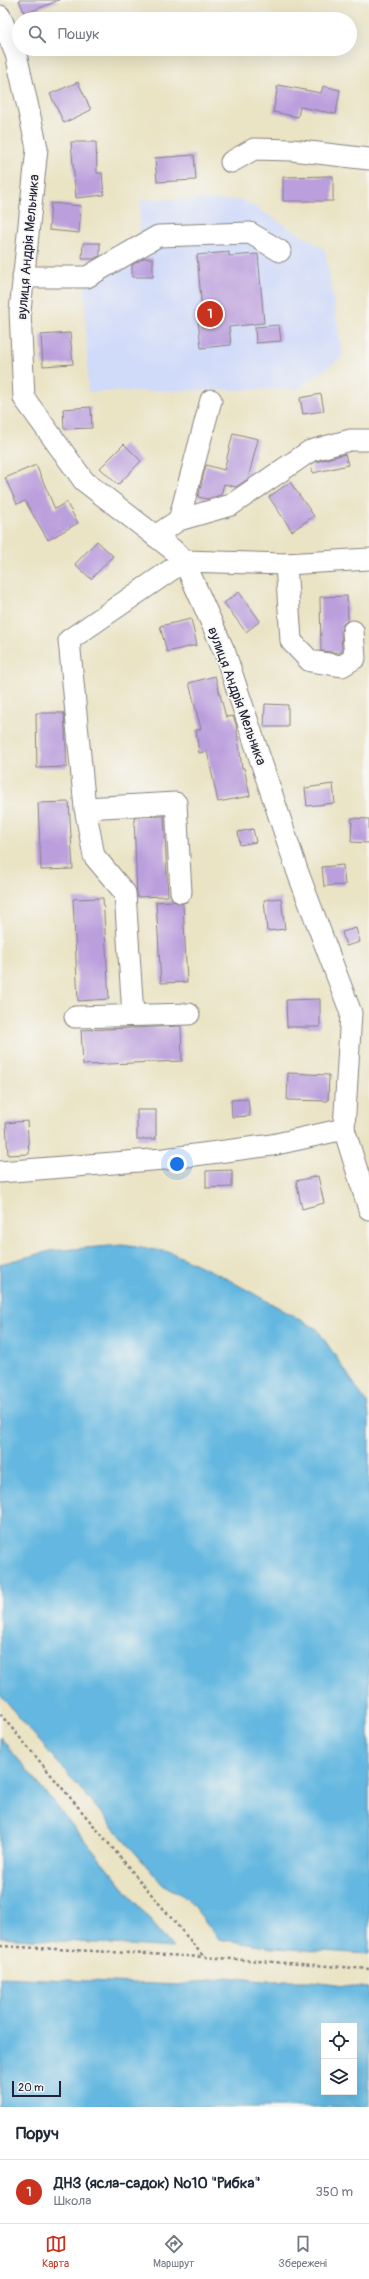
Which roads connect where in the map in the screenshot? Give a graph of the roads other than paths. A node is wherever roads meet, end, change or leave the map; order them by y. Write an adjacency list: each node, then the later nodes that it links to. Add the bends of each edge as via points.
1 (0, 16): 2 (street, вулиця Андрія Мельника)
2 (12, 44)
3 (16, 56): 7 (street, вулиця Андрія Мельника, via 38,148)
4 (369, 159): 5 (street, via 292,150 254,149)
5 (231, 162)
6 (280, 251): 7 (street, via 250,233 158,236 87,278)
7 (23, 277): 11 (street, вулиця Андрія Мельника, via 20,311 24,398 84,481)
8 (211, 400): 10 (street)
9 (369, 440): 10 (street, via 350,440 310,451 231,505)
10 (179, 520): 11 (street)
11 (155, 536): 13 (street, вулиця Андрія Мельника)
12 (369, 559): 14 (street)
13 (184, 561): 14 (street); 16 (street, via 69,640); 21 (street, вулиця Андрія Мельника, via 225,653 298,873 351,1013)
14 (286, 564): 15 (street, via 291,641 310,661 342,666 355,658)
15 (353, 631)
16 (86, 808): 17 (street, via 176,803); 19 (street, via 94,856 125,893)
17 (181, 892)
18 (188, 1014): 19 (street)
19 (133, 1015): 20 (street)
20 (75, 1017)
21 (344, 1129): 22 (street, via 272,1145 164,1159); 23 (street, вулиця Андрія Мельника)
22 (0, 1172)
23 (369, 1209)

